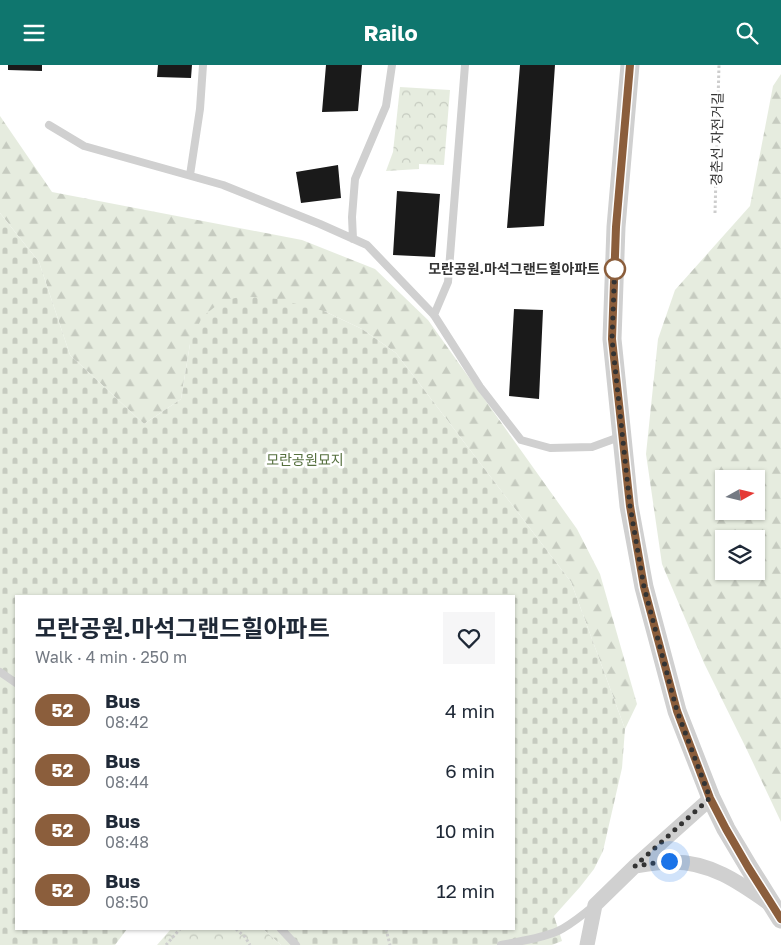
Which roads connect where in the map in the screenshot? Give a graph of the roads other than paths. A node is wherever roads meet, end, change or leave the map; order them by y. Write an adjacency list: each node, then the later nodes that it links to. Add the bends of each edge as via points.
1 (203, 65): 6 (lane)
2 (392, 65): 7 (lane, via 386,106 355,179)
3 (465, 65): 8 (lane, via 448,282)
4 (630, 65): 9 (street, via 616,227 612,339)
5 (49, 125): 6 (lane, via 84,146)
6 (190, 175): 7 (lane, via 320,223)
7 (353, 239): 8 (lane, via 367,245)
8 (434, 315): 9 (lane, via 480,387 521,440 550,448 592,447)
9 (622, 436): 12 (street, via 644,587 677,711)
10 (0, 672): 11 (lane)
11 (15, 682)
12 (710, 798): 13 (street); 15 (street)
13 (635, 866): 14 (street); 15 (street, via 669,861 706,867 745,887)
14 (595, 905): 18 (lane, via 558,931); 19 (street)
15 (777, 913)
16 (282, 930): 17 (lane)
17 (296, 945)
18 (501, 945)
19 (587, 945)

